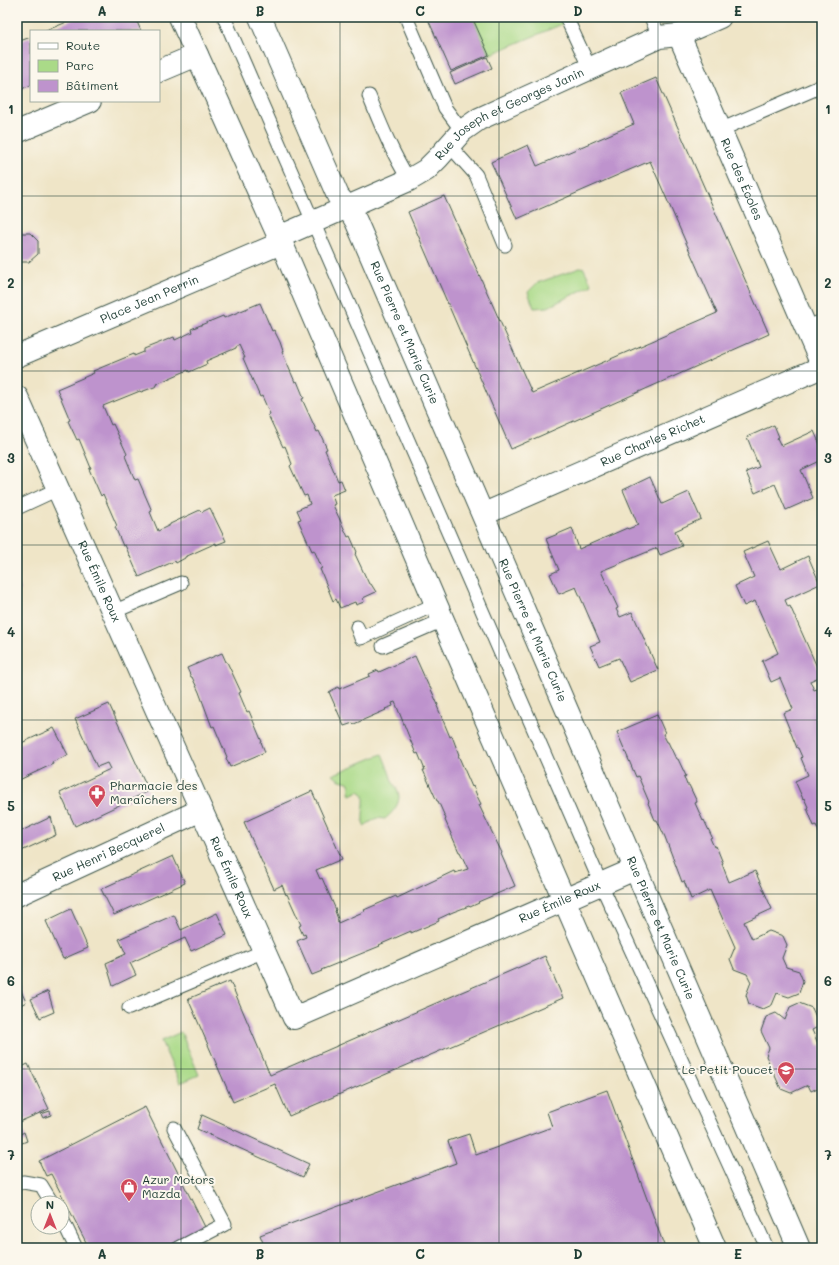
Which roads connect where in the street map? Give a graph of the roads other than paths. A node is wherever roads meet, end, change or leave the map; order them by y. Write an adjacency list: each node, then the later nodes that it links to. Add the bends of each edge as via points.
1 (180, 17): 9 (street)
2 (224, 17): 20 (lane)
3 (260, 17): 19 (street, Rue Pierre et Marie Curie, via 338,196)
4 (406, 17): 17 (lane)
5 (566, 17): 10 (lane)
6 (651, 17): 8 (lane)
7 (720, 17): 8 (street)
8 (669, 36): 10 (street, Rue Joseph et Georges Janin); 15 (street, Rue des Écoles)
9 (197, 55): 11 (street); 21 (street)
10 (590, 69): 17 (street, Rue Joseph et Georges Janin, via 480,119)
11 (160, 71)
12 (822, 86): 15 (lane)
13 (369, 96): 18 (lane, via 387,141)
14 (88, 102): 16 (street)
15 (720, 130): 23 (street, Rue des Écoles)
16 (17, 132)
17 (456, 138): 18 (street, Rue Joseph et Georges Janin, via 426,170); 22 (lane, via 476,175)
18 (409, 180): 19 (street, Rue Joseph et Georges Janin)
19 (348, 208): 20 (street, Rue Joseph et Georges Janin); 29 (street, Rue Pierre et Marie Curie)
20 (314, 222): 21 (street, Place Jean Perrin); 37 (lane)
21 (280, 240): 24 (street, Place Jean Perrin); 32 (street)
22 (505, 245)
23 (814, 325): 25 (street, Rue des Écoles)
24 (17, 356)
25 (822, 366): 29 (street, Rue Charles Richet)
26 (17, 397): 27 (street, Rue Émile Roux)
27 (58, 489): 28 (lane); 31 (street, Rue Émile Roux)
28 (17, 508)
29 (484, 514): 36 (street, Rue Pierre et Marie Curie)
30 (181, 583): 31 (lane)
31 (113, 612): 35 (street, Rue Émile Roux)
32 (439, 612): 33 (lane, via 361,638); 34 (lane); 39 (street)
33 (357, 627)
34 (383, 646)
35 (201, 810): 38 (street, Rue Henri Becquerel); 40 (street, Rue Émile Roux)
36 (634, 869): 37 (street, Rue Émile Roux); 50 (street, Rue Pierre et Marie Curie)
37 (601, 884): 39 (street, Rue Émile Roux); 49 (lane)
38 (17, 895)
39 (564, 900): 40 (street, Rue Émile Roux, via 294,1018); 48 (street)
40 (264, 951): 41 (lane)
41 (129, 1008)
42 (174, 1128): 47 (lane, via 225,1224)
43 (17, 1184): 44 (lane, via 22,1182 41,1185)
44 (47, 1195)
45 (70, 1235): 46 (lane)
46 (76, 1248)
47 (179, 1248)
48 (715, 1248)
49 (767, 1248)
50 (799, 1248)

